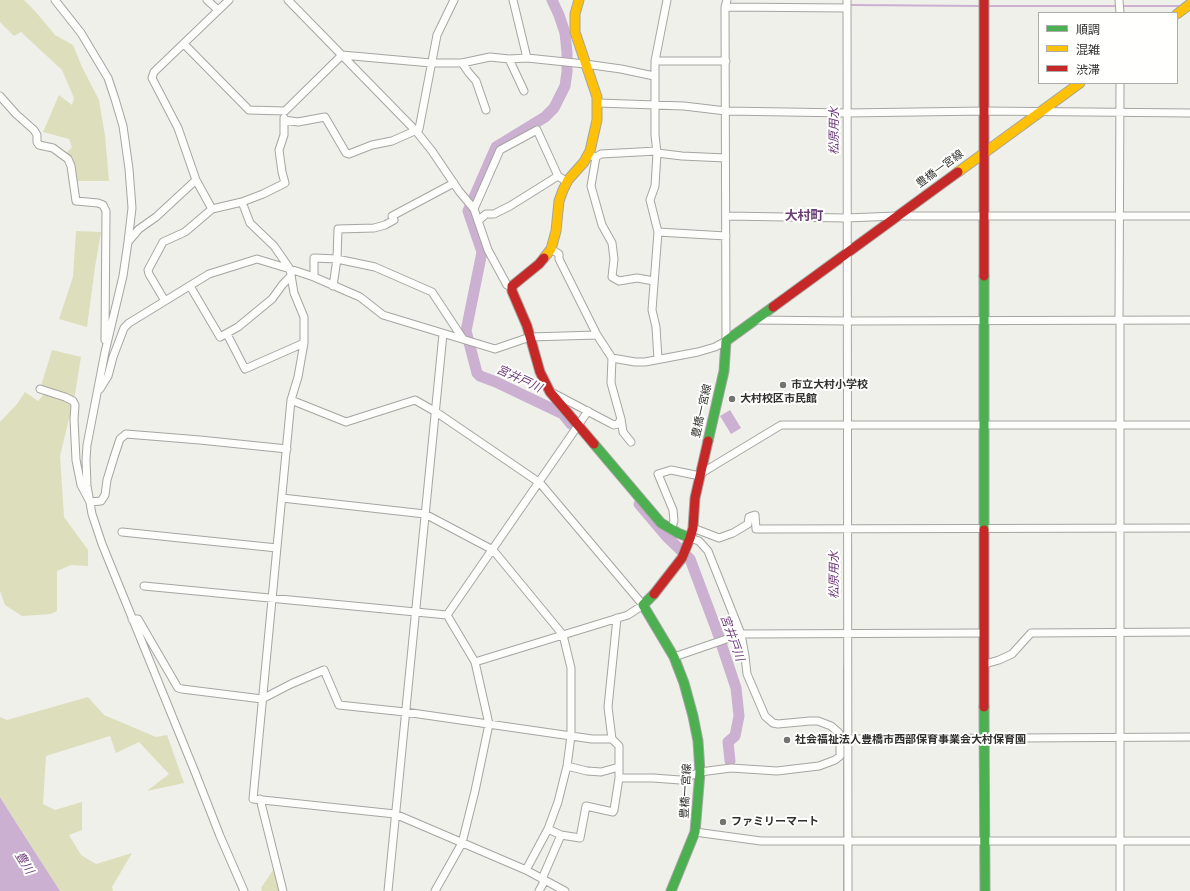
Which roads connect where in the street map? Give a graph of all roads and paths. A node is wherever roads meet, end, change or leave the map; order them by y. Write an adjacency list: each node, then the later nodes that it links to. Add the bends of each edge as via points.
1 (56, 0): 66 (street, via 81,33 108,78 115,98 123,126 129,169 132,208)
2 (207, 0): 16 (street)
3 (229, 0): 16 (street)
4 (288, 0): 17 (street)
5 (299, 0): 17 (street)
6 (454, 0): 26 (street, via 436,35)
7 (513, 0): 22 (street)
8 (579, 0): 28 (street, via 575,14 575,32)
9 (667, 0): 24 (street)
10 (847, 0): 15 (street)
11 (984, 0): 39 (street)
12 (1120, 0): 18 (street)
13 (726, 4): 15 (street); 25 (street)
14 (1190, 5): 19 (street)
15 (847, 8): 42 (street)
16 (218, 10): 20 (street)
17 (298, 10): 21 (street)
18 (1120, 12)
19 (1178, 13)
20 (184, 44): 37 (street, via 249,110); 51 (street, via 154,72 152,78 178,128)
21 (342, 55): 26 (street); 37 (street); 45 (street)
22 (527, 58): 23 (street); 28 (street)
23 (509, 59): 27 (street, via 490,57); 32 (street)
24 (655, 61): 25 (street); 29 (street)
25 (726, 61): 38 (street)
26 (431, 63): 27 (street); 45 (street, via 419,129)
27 (462, 63): 36 (street, via 476,81)
28 (586, 64): 29 (street); 34 (street)
29 (654, 76): 35 (street)
30 (1079, 84): 40 (street, 豊橋一宮線)
31 (1120, 84): 41 (street)
32 (524, 91)
33 (0, 96): 89 (street, via 34,130 39,145 53,148 68,159 72,166 76,201 98,203 103,205 106,211)
34 (598, 103): 35 (street); 48 (street)
35 (654, 106): 38 (street, via 684,106); 46 (street)
36 (486, 110)
37 (285, 111): 44 (street)
38 (726, 111): 42 (street); 49 (street)
39 (985, 111): 40 (street); 42 (street); 47 (street)
40 (1041, 111): 41 (street); 47 (street, 豊橋一宮線)
41 (1120, 112): 43 (street); 60 (street)
42 (845, 113): 62 (street)
43 (1190, 113)
44 (284, 120): 45 (street, via 298,122 325,117 349,154); 54 (street, via 280,150 285,183)
45 (416, 131): 53 (street)
46 (657, 152): 48 (street); 49 (street); 64 (street, via 655,186 650,200)
47 (985, 152): 58 (street, 豊橋一宮線); 59 (street)
48 (591, 156): 52 (street); 72 (street, via 591,186 602,225 612,243 612,278 618,281 637,278)
49 (725, 158): 57 (street)
50 (558, 176): 52 (street); 55 (street, via 537,130 500,150); 63 (street, via 510,206 494,214 486,214)
51 (196, 180): 56 (street); 66 (street, via 139,229)
52 (567, 182): 67 (street, via 559,201 556,231)
53 (454, 183): 55 (street); 69 (street, via 392,216 394,220 385,226 338,229)
54 (242, 202): 56 (street); 70 (street, via 250,223 274,246)
55 (474, 209): 63 (street)
56 (212, 210): 76 (street, via 185,232 163,242 148,270)
57 (726, 216): 62 (street); 65 (street)
58 (896, 216): 59 (street); 62 (street); 68 (street, 豊橋一宮線)
59 (984, 216): 60 (street); 78 (street)
60 (1120, 216): 61 (street); 79 (street)
61 (1190, 216)
62 (845, 218): 68 (street)
63 (479, 220): 75 (street, via 488,250 507,285)
64 (658, 232): 65 (street); 72 (street)
65 (726, 236): 87 (street)
66 (128, 242): 89 (street)
67 (551, 248): 75 (street, via 539,264); 84 (street, via 559,254 559,259)
68 (848, 252): 77 (street, 豊橋一宮線); 81 (street)
69 (337, 259): 71 (street, via 314,258); 74 (street); 86 (street, via 375,267 432,292)
70 (291, 273): 71 (street); 73 (street, via 257,259 209,274); 82 (street, via 272,299); 88 (street, via 294,293 304,317)
71 (314, 277): 74 (street)
72 (654, 281): 91 (street, via 652,310)
73 (190, 286): 76 (street); 82 (street, via 220,337)
74 (333, 286): 83 (street, via 360,298 383,315)
75 (512, 286): 85 (street, via 513,295)
76 (165, 301): 94 (street, via 124,328 108,376)
77 (754, 320): 81 (street); 87 (street, 豊橋一宮線)
78 (984, 320): 79 (street); 81 (street); 99 (street)
79 (1120, 320): 80 (street); 100 (street)
80 (1190, 320)
81 (846, 321): 101 (street)
82 (227, 334): 88 (street, via 244,368)
83 (443, 334): 86 (street); 96 (street)
84 (597, 335): 85 (street); 90 (street)
85 (530, 337): 86 (street, via 495,350); 93 (street, via 540,372)
86 (464, 340)
87 (726, 341): 91 (street, via 716,347); 106 (street, 豊橋一宮線, via 724,371)
88 (304, 343): 95 (street)
89 (106, 352): 94 (street)
90 (612, 358): 91 (street, via 635,362); 98 (street, via 611,384)
91 (658, 359)
92 (40, 389): 109 (street, via 73,401 75,405 76,460 81,485)
93 (550, 392): 97 (street); 103 (street)
94 (97, 395): 109 (street, via 86,460)
95 (291, 400): 96 (street, via 346,422 415,400); 105 (street)
96 (436, 412): 107 (street); 110 (street)
97 (588, 412): 98 (street, via 614,425); 103 (street)
98 (621, 419): 104 (street, via 623,432)
99 (984, 424): 100 (street); 101 (street); 112 (street)
100 (1120, 424): 102 (street); 113 (street)
101 (845, 425): 106 (street, via 781,425); 115 (street)
102 (1190, 425)
103 (577, 429): 107 (street); 116 (street, via 661,523)
104 (631, 442)
105 (287, 449): 108 (street); 109 (street, via 126,434 120,439 105,495 101,501)
106 (700, 475): 111 (street, 豊橋一宮線); 116 (street, via 671,470 658,474 673,510 674,522)
107 (540, 483): 120 (street); 123 (street)
108 (282, 498): 110 (street); 119 (street)
109 (90, 502): 127 (street, via 102,544)
110 (425, 514): 120 (street); 124 (street)
111 (693, 528): 115 (street, via 720,538 748,524 750,517 755,515 756,529); 118 (street, 豊橋一宮線)
112 (984, 528): 113 (street); 115 (street); 130 (street)
113 (1120, 528): 114 (street); 131 (street)
114 (1190, 528)
115 (846, 529): 129 (street)
116 (671, 530): 118 (street)
117 (122, 532): 119 (street)
118 (690, 538): 123 (street, 豊橋一宮線, via 682,558 659,589); 132 (street, via 699,541 708,551)
119 (277, 548): 122 (street)
120 (493, 550): 125 (street); 133 (street)
121 (144, 586): 122 (street)
122 (272, 598): 124 (street); 137 (street)
123 (643, 605): 126 (street, via 628,615); 134 (street, 豊橋一宮線)
124 (415, 612): 125 (street); 138 (street)
125 (447, 615): 135 (street)
126 (617, 618): 133 (street); 144 (street, via 608,707)
127 (132, 619): 137 (street, via 138,619 178,688); 162 (street)
128 (1190, 632): 131 (street)
129 (846, 633): 130 (street); 132 (street); 145 (street)
130 (984, 633): 136 (street)
131 (1121, 633): 136 (street, via 1031,633 1012,654); 141 (street)
132 (741, 634): 134 (street); 145 (street, via 746,674 765,716 778,724 818,721 830,726)
133 (563, 635): 135 (street); 140 (street, via 571,668)
134 (674, 657): 148 (street, 豊橋一宮線, via 693,716)
135 (475, 662): 139 (street)
136 (985, 664): 143 (street)
137 (262, 699): 138 (street, via 324,670 339,705); 150 (street, via 253,799)
138 (405, 712): 139 (street); 151 (street)
139 (489, 724): 140 (street); 159 (street)
140 (571, 736): 144 (street); 146 (street)
141 (1121, 737): 142 (street); 143 (street); 157 (street)
142 (1190, 737)
143 (984, 738): 145 (street); 156 (street)
144 (612, 739): 147 (street, via 619,746)
145 (844, 739): 148 (street, via 840,756 819,766 777,771 731,768); 155 (street)
146 (567, 766): 147 (street, via 601,772); 152 (street)
147 (619, 767): 149 (street)
148 (700, 772): 149 (street, via 680,780); 153 (street, 豊橋一宮線)
149 (619, 778): 154 (street, via 613,812 586,806 580,838)
150 (260, 799): 151 (street); 163 (street)
151 (395, 814): 159 (street); 164 (street)
152 (548, 829): 154 (street); 160 (street)
153 (695, 832): 155 (street, via 761,841); 168 (street, 豊橋一宮線)
154 (561, 835): 161 (street)
155 (846, 841): 156 (street); 169 (street)
156 (986, 841): 157 (street); 170 (street)
157 (1120, 841): 158 (street); 171 (street)
158 (1190, 841)
159 (462, 843): 160 (street); 165 (street)
160 (526, 870): 161 (street)
161 (543, 880): 166 (street); 167 (street)
162 (244, 891)
163 (283, 891)
164 (388, 891)
165 (435, 891)
166 (539, 891)
167 (565, 891)
168 (672, 891)
169 (848, 891)
170 (985, 891)
171 (1120, 891)

